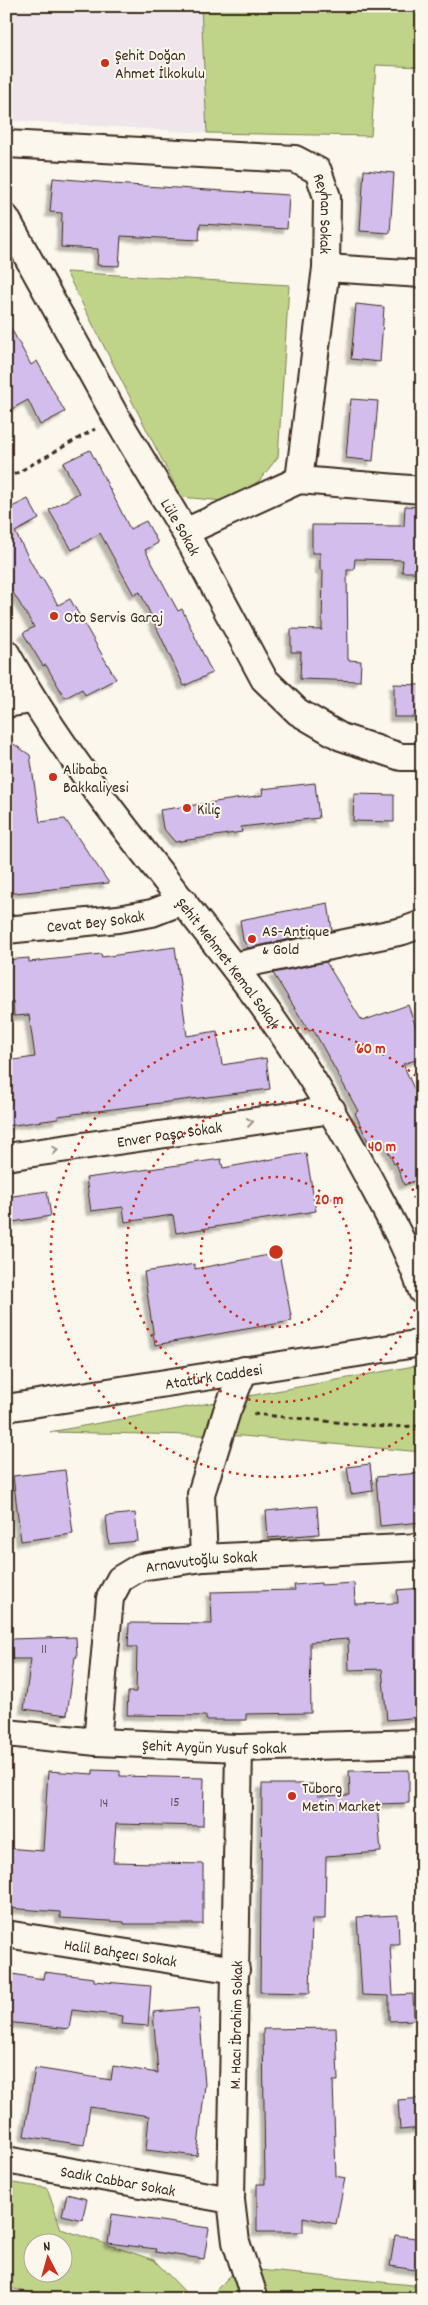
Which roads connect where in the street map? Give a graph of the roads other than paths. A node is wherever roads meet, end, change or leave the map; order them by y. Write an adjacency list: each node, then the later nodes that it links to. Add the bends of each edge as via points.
1 (6, 144): 3 (street, Reyhan Sokak, via 295,159 318,171 327,197)
2 (6, 218): 7 (street, Lüle Sokak, via 116,417)
3 (326, 268): 4 (street); 5 (street, Reyhan Sokak)
4 (422, 274)
5 (299, 480): 6 (street); 7 (street)
6 (422, 490)
7 (185, 532): 11 (street, Lüle Sokak, via 264,679 298,712 341,737 402,757)
8 (6, 653): 9 (street, Şehit Mehmet Kemal Sokak)
9 (32, 700): 10 (street); 12 (street, Şehit Mehmet Kemal Sokak)
10 (6, 704)
11 (422, 757)
12 (183, 901): 14 (street, Cevat Bey Sokak, via 152,913 126,918); 15 (street, Şehit Mehmet Kemal Sokak)
13 (422, 924): 15 (street, via 403,931)
14 (6, 930)
15 (234, 966): 16 (street, Şehit Mehmet Kemal Sokak)
16 (332, 1110): 17 (street, Enver Paşa Sokak, one-way to 16); 18 (street, Şehit Mehmet Kemal Sokak, via 399,1238)
17 (6, 1157)
18 (422, 1291)
19 (422, 1342): 20 (street, Atatürk Caddesi)
20 (244, 1370): 21 (street, Atatürk Caddesi); 23 (street, via 227,1411 201,1494)
21 (6, 1408)
22 (422, 1547): 23 (street, Arnavutoğlu Sokak)
23 (204, 1558): 25 (street, Arnavutoğlu Sokak, via 140,1567 128,1572 114,1588 110,1598)
24 (6, 1733): 25 (street, Şehit Aygün Yusuf Sokak)
25 (96, 1742): 27 (street, Şehit Aygün Yusuf Sokak)
26 (422, 1743): 27 (street, Şehit Aygün Yusuf Sokak)
27 (239, 1748): 29 (street, M. Hacı İbrahim Sokak)
28 (6, 1934): 29 (street, Halil Bahçecı Sokak)
29 (236, 1970): 31 (street, M. Hacı İbrahim Sokak)
30 (6, 2160): 31 (street, Sadık Cabbar Sokak)
31 (230, 2200): 32 (street, M. Hacı İbrahim Sokak, via 236,2242)
32 (255, 2299)

